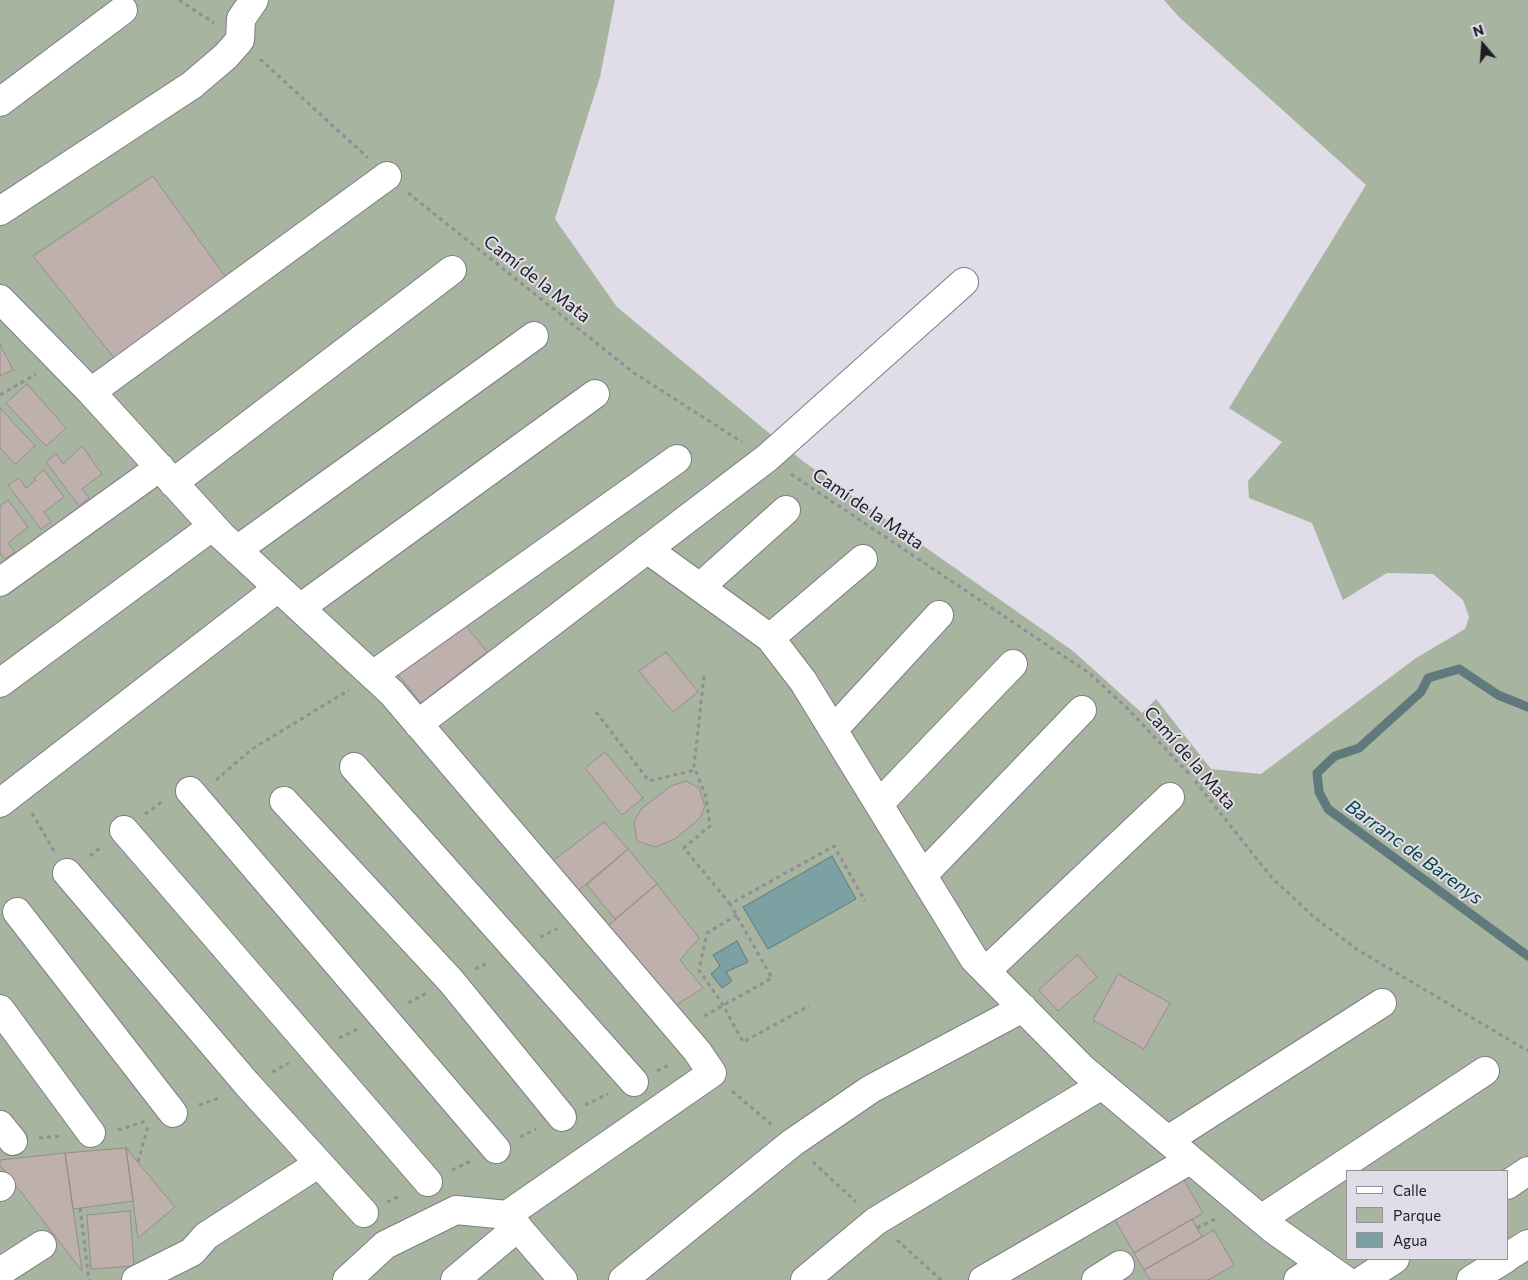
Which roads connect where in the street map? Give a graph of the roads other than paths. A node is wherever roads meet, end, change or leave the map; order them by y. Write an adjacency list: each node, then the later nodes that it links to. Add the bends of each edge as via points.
1 (254, 0): 5 (lane, via 241,19 240,40 192,85)
2 (124, 10): 3 (lane)
3 (0, 102)
4 (387, 176): 10 (lane)
5 (0, 211)
6 (452, 270): 13 (lane)
7 (964, 282): 16 (lane, via 767,458)
8 (0, 299): 10 (lane)
9 (534, 336): 17 (lane)
10 (91, 392): 13 (lane)
11 (594, 394): 22 (lane)
12 (678, 459): 26 (lane)
13 (166, 475): 15 (lane); 19 (lane)
14 (786, 510): 20 (lane)
15 (213, 526): 17 (lane); 27 (lane)
16 (647, 549): 20 (lane); 29 (lane)
17 (237, 550): 21 (lane)
18 (863, 559): 24 (lane)
19 (0, 582)
20 (700, 587): 24 (lane)
21 (278, 588): 22 (lane); 33 (lane)
22 (300, 608): 26 (lane)
23 (940, 615): 30 (lane)
24 (770, 638): 30 (lane)
25 (1013, 664): 36 (lane)
26 (373, 675): 29 (lane)
27 (0, 683)
28 (1082, 710): 39 (lane)
29 (418, 724): 60 (lane, via 704,1062)
30 (833, 730): 36 (lane)
31 (354, 767): 46 (lane)
32 (190, 792): 52 (lane)
33 (9, 796)
34 (1170, 797): 41 (lane)
35 (284, 801): 49 (lane, via 451,981)
36 (879, 804): 39 (lane)
37 (124, 830): 56 (lane)
38 (67, 873): 54 (lane)
39 (923, 876): 41 (lane, via 974,959)
40 (17, 912): 48 (lane)
41 (986, 971): 43 (lane)
42 (1382, 1003): 51 (lane)
43 (1023, 1008): 47 (lane); 73 (lane, via 871,1089 792,1142)
44 (0, 1009): 50 (lane)
45 (1486, 1071): 59 (lane)
46 (634, 1082)
47 (1102, 1085): 51 (lane); 74 (lane, via 876,1221)
48 (161, 1116)
49 (562, 1117)
50 (91, 1133)
51 (1168, 1140): 53 (lane)
52 (496, 1149)
53 (1190, 1160): 59 (lane); 75 (lane)
54 (318, 1164): 58 (lane); 69 (lane, via 206,1236 192,1252)
55 (1528, 1171): 57 (lane)
56 (428, 1182)
57 (1508, 1184)
58 (364, 1213)
59 (1261, 1219): 67 (lane)
60 (512, 1221): 70 (lane, via 456,1210 385,1245); 71 (lane); 72 (lane)
61 (1528, 1244): 63 (lane)
62 (42, 1245): 68 (lane)
63 (1508, 1257)
64 (1393, 1260): 79 (lane)
65 (1503, 1260): 80 (lane)
66 (1120, 1264): 76 (lane)
67 (1323, 1264): 77 (lane); 78 (lane)
68 (0, 1272)
69 (136, 1280)
70 (347, 1280)
71 (455, 1280)
72 (563, 1280)
73 (623, 1280)
74 (805, 1280)
75 (983, 1280)
76 (1096, 1280)
77 (1298, 1280)
78 (1345, 1280)
79 (1363, 1280)
80 (1472, 1280)

